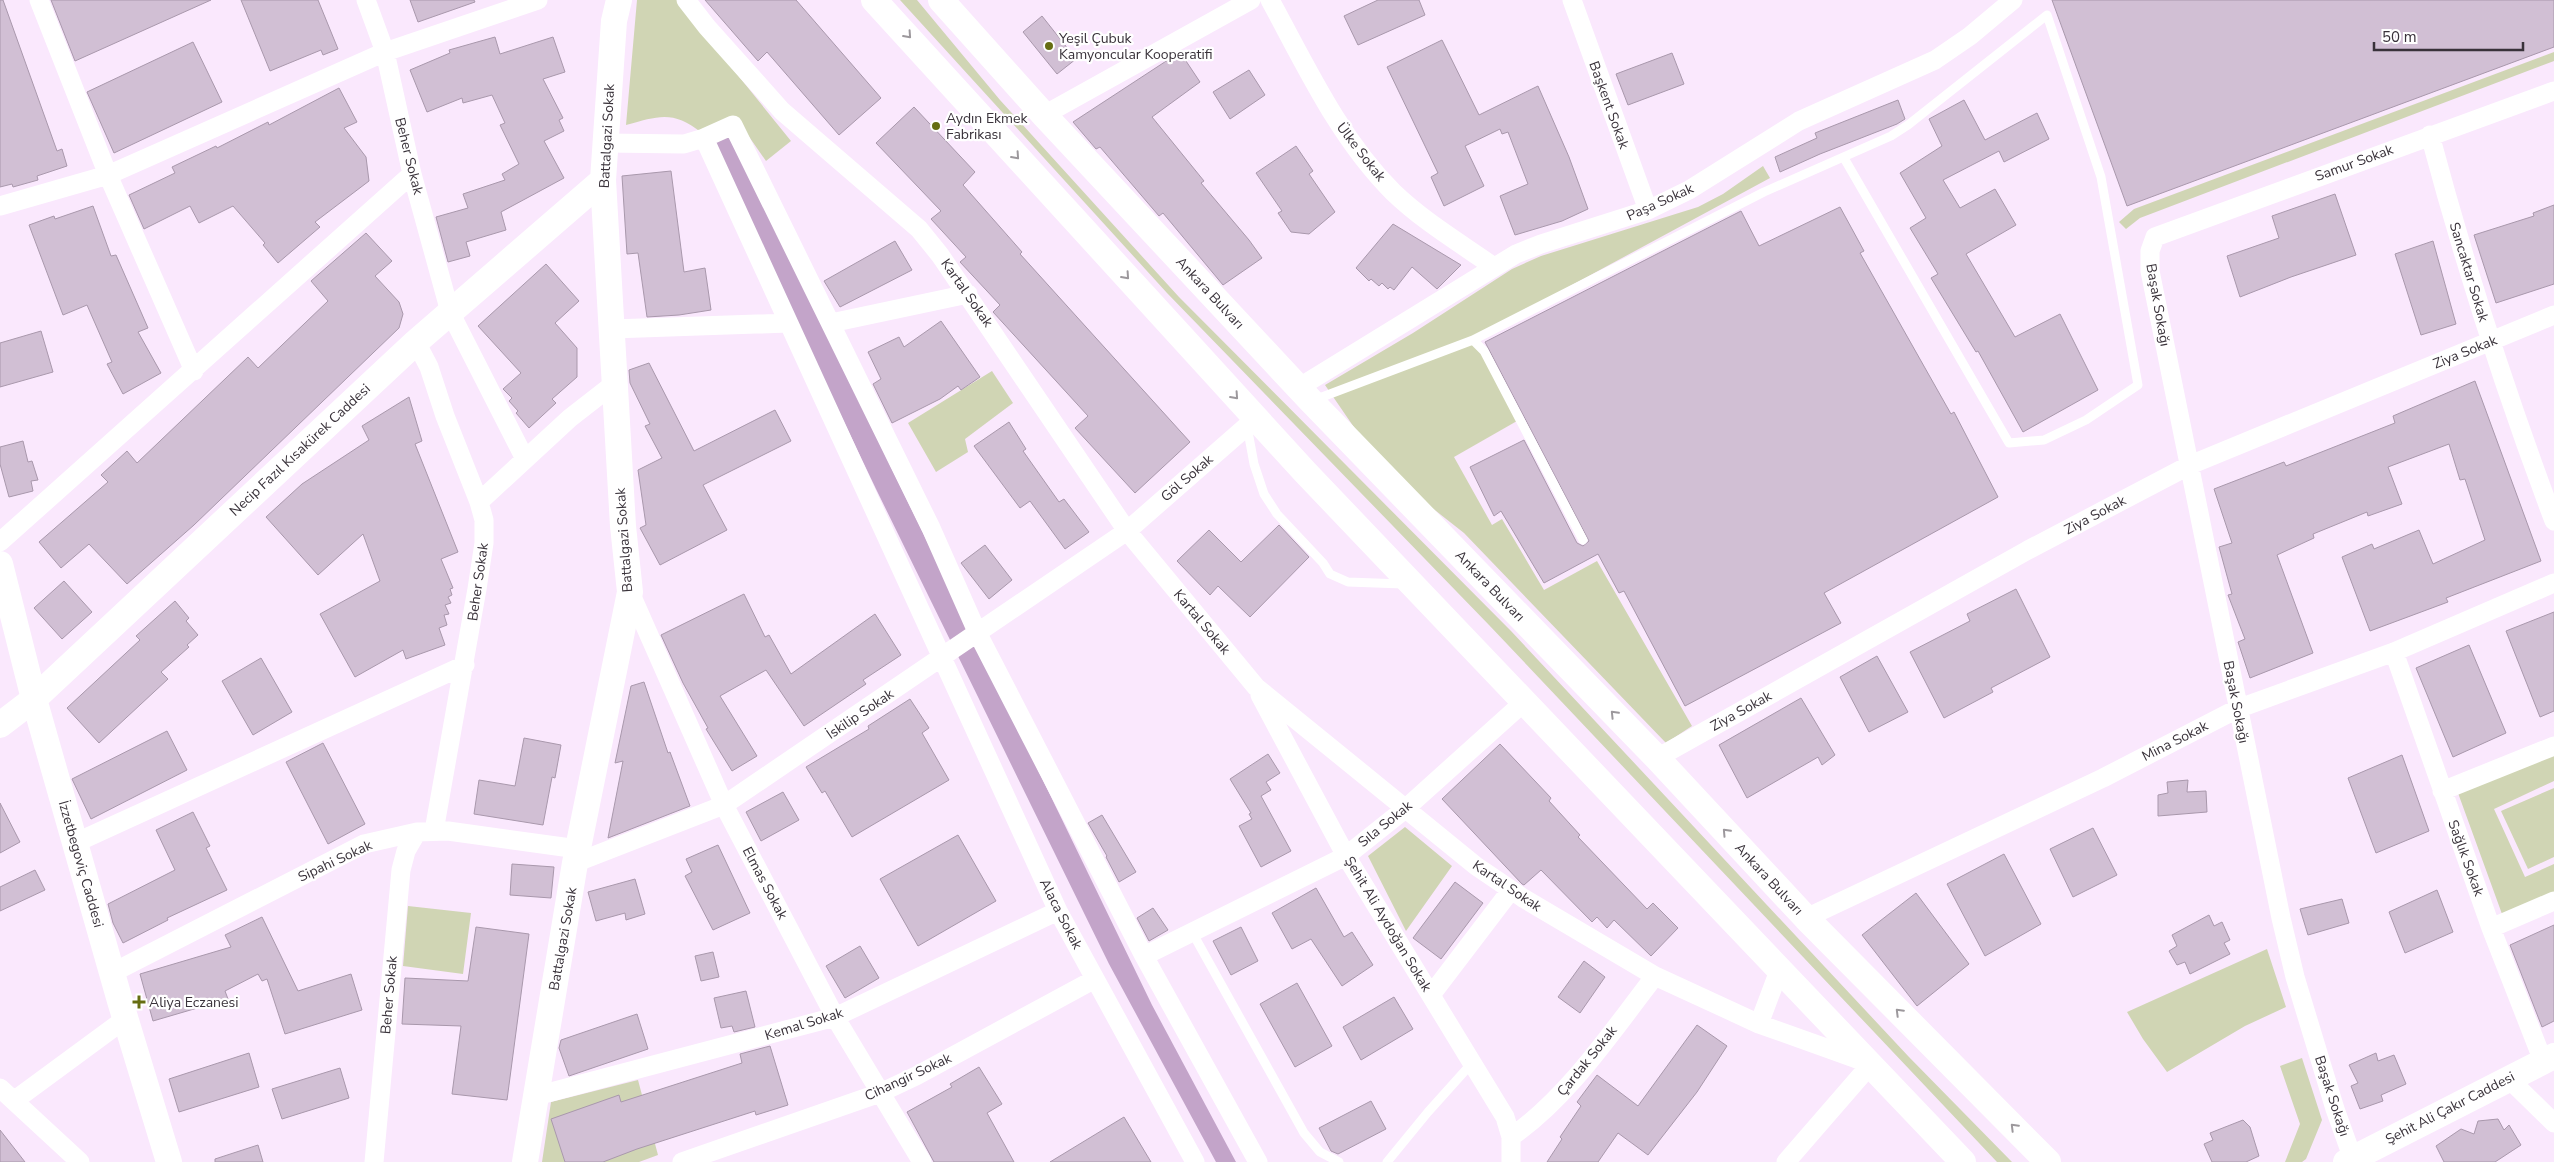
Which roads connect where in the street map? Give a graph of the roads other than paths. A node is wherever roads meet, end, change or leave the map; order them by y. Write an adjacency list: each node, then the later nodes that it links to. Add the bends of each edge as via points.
1 (39, 0): 19 (street)
2 (538, 0): 12 (street)
3 (619, 0): 17 (main road, Battalgazi Sokak, via 614,20)
4 (686, 0): 26 (street, Kartal Sokak, via 782,110 919,229)
5 (874, 0): 48 (main road, one-way to 48)
6 (941, 0): 14 (main road, Ankara Bulvarı)
7 (1251, 0): 14 (street)
8 (1270, 0): 25 (street, Ülke Sokak, via 1333,117 1368,163 1406,204)
9 (1572, 0): 23 (street, Başkent Sokak)
10 (2013, 0): 23 (street, Paşa Sokak, via 1935,60 1798,121 1689,190)
11 (367, 1): 12 (street, Beher Sokak)
12 (385, 52): 19 (street); 20 (street, Beher Sokak)
13 (2554, 91): 15 (street, Samur Sokak)
14 (1044, 115): 37 (main road, Ankara Bulvarı)
15 (2430, 135): 24 (street, Samur Sokak); 34 (street, Sancaktar Sokak)
16 (704, 138): 17 (street, via 684,144); 29 (street, Alaca Sokak); 30 (street, via 732,125)
17 (606, 143): 21 (main road, Battalgazi Sokak)
18 (1844, 158): 18 (lane, via 2009,443 2044,440 2086,420 2138,385 2101,177 2047,15 1908,125); 32 (lane, via 1764,192)
19 (108, 174): 22 (street); 35 (street)
20 (412, 174): 27 (street, Beher Sokak); 35 (street)
21 (603, 180): 27 (main road, Necip Fazıl Kısakürek Caddesi); 31 (main road, Battalgazi Sokak)
22 (0, 206)
23 (1648, 210): 25 (street, Paşa Sokak, via 1541,244)
24 (2155, 237): 40 (street, Başak Sokağı, via 2150,252 2150,271)
25 (1494, 267): 37 (street, Paşa Sokak)
26 (968, 294): 30 (street); 43 (street, Kartal Sokak)
27 (450, 312): 33 (main road, Necip Fazıl Kısakürek Caddesi); 39 (street, Beher Sokak)
28 (2554, 315): 34 (street, Ziya Sokak)
29 (788, 323): 31 (street); 52 (street, Alaca Sokak)
30 (831, 323): 50 (street, via 931,528)
31 (612, 329): 36 (main road, Battalgazi Sokak)
32 (1473, 340): 37 (lane); 44 (lane, via 1484,352)
33 (416, 342): 41 (street, Beher Sokak, via 429,366); 55 (main road, Necip Fazıl Kısakürek Caddesi)
34 (2490, 342): 40 (street, Ziya Sokak); 42 (street, Sancaktar Sokak)
35 (194, 371): 45 (street)
36 (615, 383): 39 (street); 49 (main road, Battalgazi Sokak)
37 (1305, 395): 60 (main road, Ankara Bulvarı, one-way to 37)
38 (1247, 426): 43 (street, Göl Sokak); 48 (lane, via 1264,494 1277,514 1323,562 1330,574 1348,582)
39 (525, 459): 41 (street)
40 (2190, 465): 57 (street, Başak Sokağı); 60 (street, Ziya Sokak, via 2028,550)
41 (479, 502): 53 (street, Beher Sokak, via 484,520 484,542)
42 (2554, 521)
43 (1127, 531): 50 (street, İskilip Sokak); 54 (street, Kartal Sokak)
44 (1583, 540)
45 (0, 542)
46 (0, 564): 55 (main road, İzzetbegoviç Caddesi)
47 (2554, 583): 51 (street, Mina Sokak)
48 (1410, 584): 56 (main road)
49 (630, 592): 62 (street, Elmas Sokak); 66 (main road, Battalgazi Sokak)
50 (977, 635): 52 (street, İskilip Sokak); 74 (street)
51 (2394, 652): 57 (street, Mina Sokak); 61 (street, Sağlık Sokak)
52 (947, 655): 62 (street, İskilip Sokak); 70 (street, Alaca Sokak)
53 (465, 665): 64 (street, Beher Sokak); 65 (street)
54 (1256, 687): 63 (street, Kartal Sokak); 67 (street, Şehit Ali Aydoğan Sokak)
55 (34, 699): 58 (main road, Necip Fazıl Kısakürek Caddesi); 65 (main road, İzzetbegoviç Caddesi)
56 (1525, 701): 63 (street, Sıla Sokak); 75 (main road)
57 (2237, 709): 71 (street, Mina Sokak, via 2102,778); 93 (street, Başak Sokağı, via 2280,918)
58 (0, 725)
59 (2554, 746): 61 (street)
60 (1657, 758): 71 (main road, Ankara Bulvarı, one-way to 60)
61 (2442, 791): 72 (street, Sağlık Sokak)
62 (724, 805): 66 (street, İskilip Sokak); 80 (street, Elmas Sokak)
63 (1405, 809): 67 (street, Sıla Sokak); 68 (street, Kartal Sokak)
64 (425, 832): 66 (street, Sipahi Sokak, via 448,831); 76 (street, Sipahi Sokak, via 364,844); 96 (street, Beher Sokak, via 406,851 401,870)
65 (75, 843): 76 (main road, İzzetbegoviç Caddesi)
66 (577, 856): 89 (main road, Battalgazi Sokak)
67 (1346, 856): 73 (street, Sıla Sokak); 79 (street, Şehit Ali Aydoğan Sokak)
68 (1511, 890): 77 (street, Kartal Sokak); 79 (street)
69 (2554, 901): 72 (street)
70 (1058, 911): 78 (street, Alaca Sokak); 80 (street, Kemal Sokak)
71 (1806, 918): 107 (main road, Ankara Bulvarı, one-way to 71)
72 (2491, 928): 83 (street, Sağlık Sokak)
73 (1192, 932): 74 (street, Sıla Sokak); 102 (lane, via 1304,1132 1320,1152)
74 (1144, 956): 101 (street)
75 (1780, 968): 82 (street); 85 (main road)
76 (112, 973): 81 (main road, İzzetbegoviç Caddesi)
77 (1655, 976): 82 (street, Kartal Sokak); 92 (street, Çardak Sokak, via 1563,1092 1531,1124)
78 (1095, 979): 88 (street, Cihangir Sokak); 100 (street, Alaca Sokak)
79 (1431, 995): 84 (street, Şehit Ali Aydoğan Sokak)
80 (835, 1017): 88 (street, Elmas Sokak); 89 (street, Kemal Sokak)
81 (125, 1019): 90 (street); 95 (main road, İzzetbegoviç Caddesi)
82 (1759, 1024): 85 (street, Kartal Sokak)
83 (2549, 1059): 86 (main road, Şehit Ali Çakır Caddesi)
84 (1472, 1063): 92 (street, Şehit Ali Aydoğan Sokak, via 1505,1117); 103 (lane)
85 (1871, 1064): 105 (street); 106 (main road)
86 (2509, 1079): 91 (street); 93 (main road, Şehit Ali Çakır Caddesi)
87 (0, 1088): 90 (street)
88 (880, 1093): 98 (street, Cihangir Sokak); 99 (street, Elmas Sokak)
89 (536, 1096): 97 (main road, Battalgazi Sokak)
90 (14, 1100): 94 (street)
91 (2554, 1123)
92 (1511, 1138): 104 (street, Şehit Ali Aydoğan Sokak)
93 (2351, 1161)
94 (80, 1162)
95 (169, 1162)
96 (374, 1162)
97 (525, 1162)
98 (682, 1162)
99 (922, 1162)
100 (1195, 1162)
101 (1258, 1162)
102 (1339, 1162)
103 (1387, 1162)
104 (1511, 1162)
105 (1786, 1162)
106 (1963, 1162)
107 (2048, 1162)

